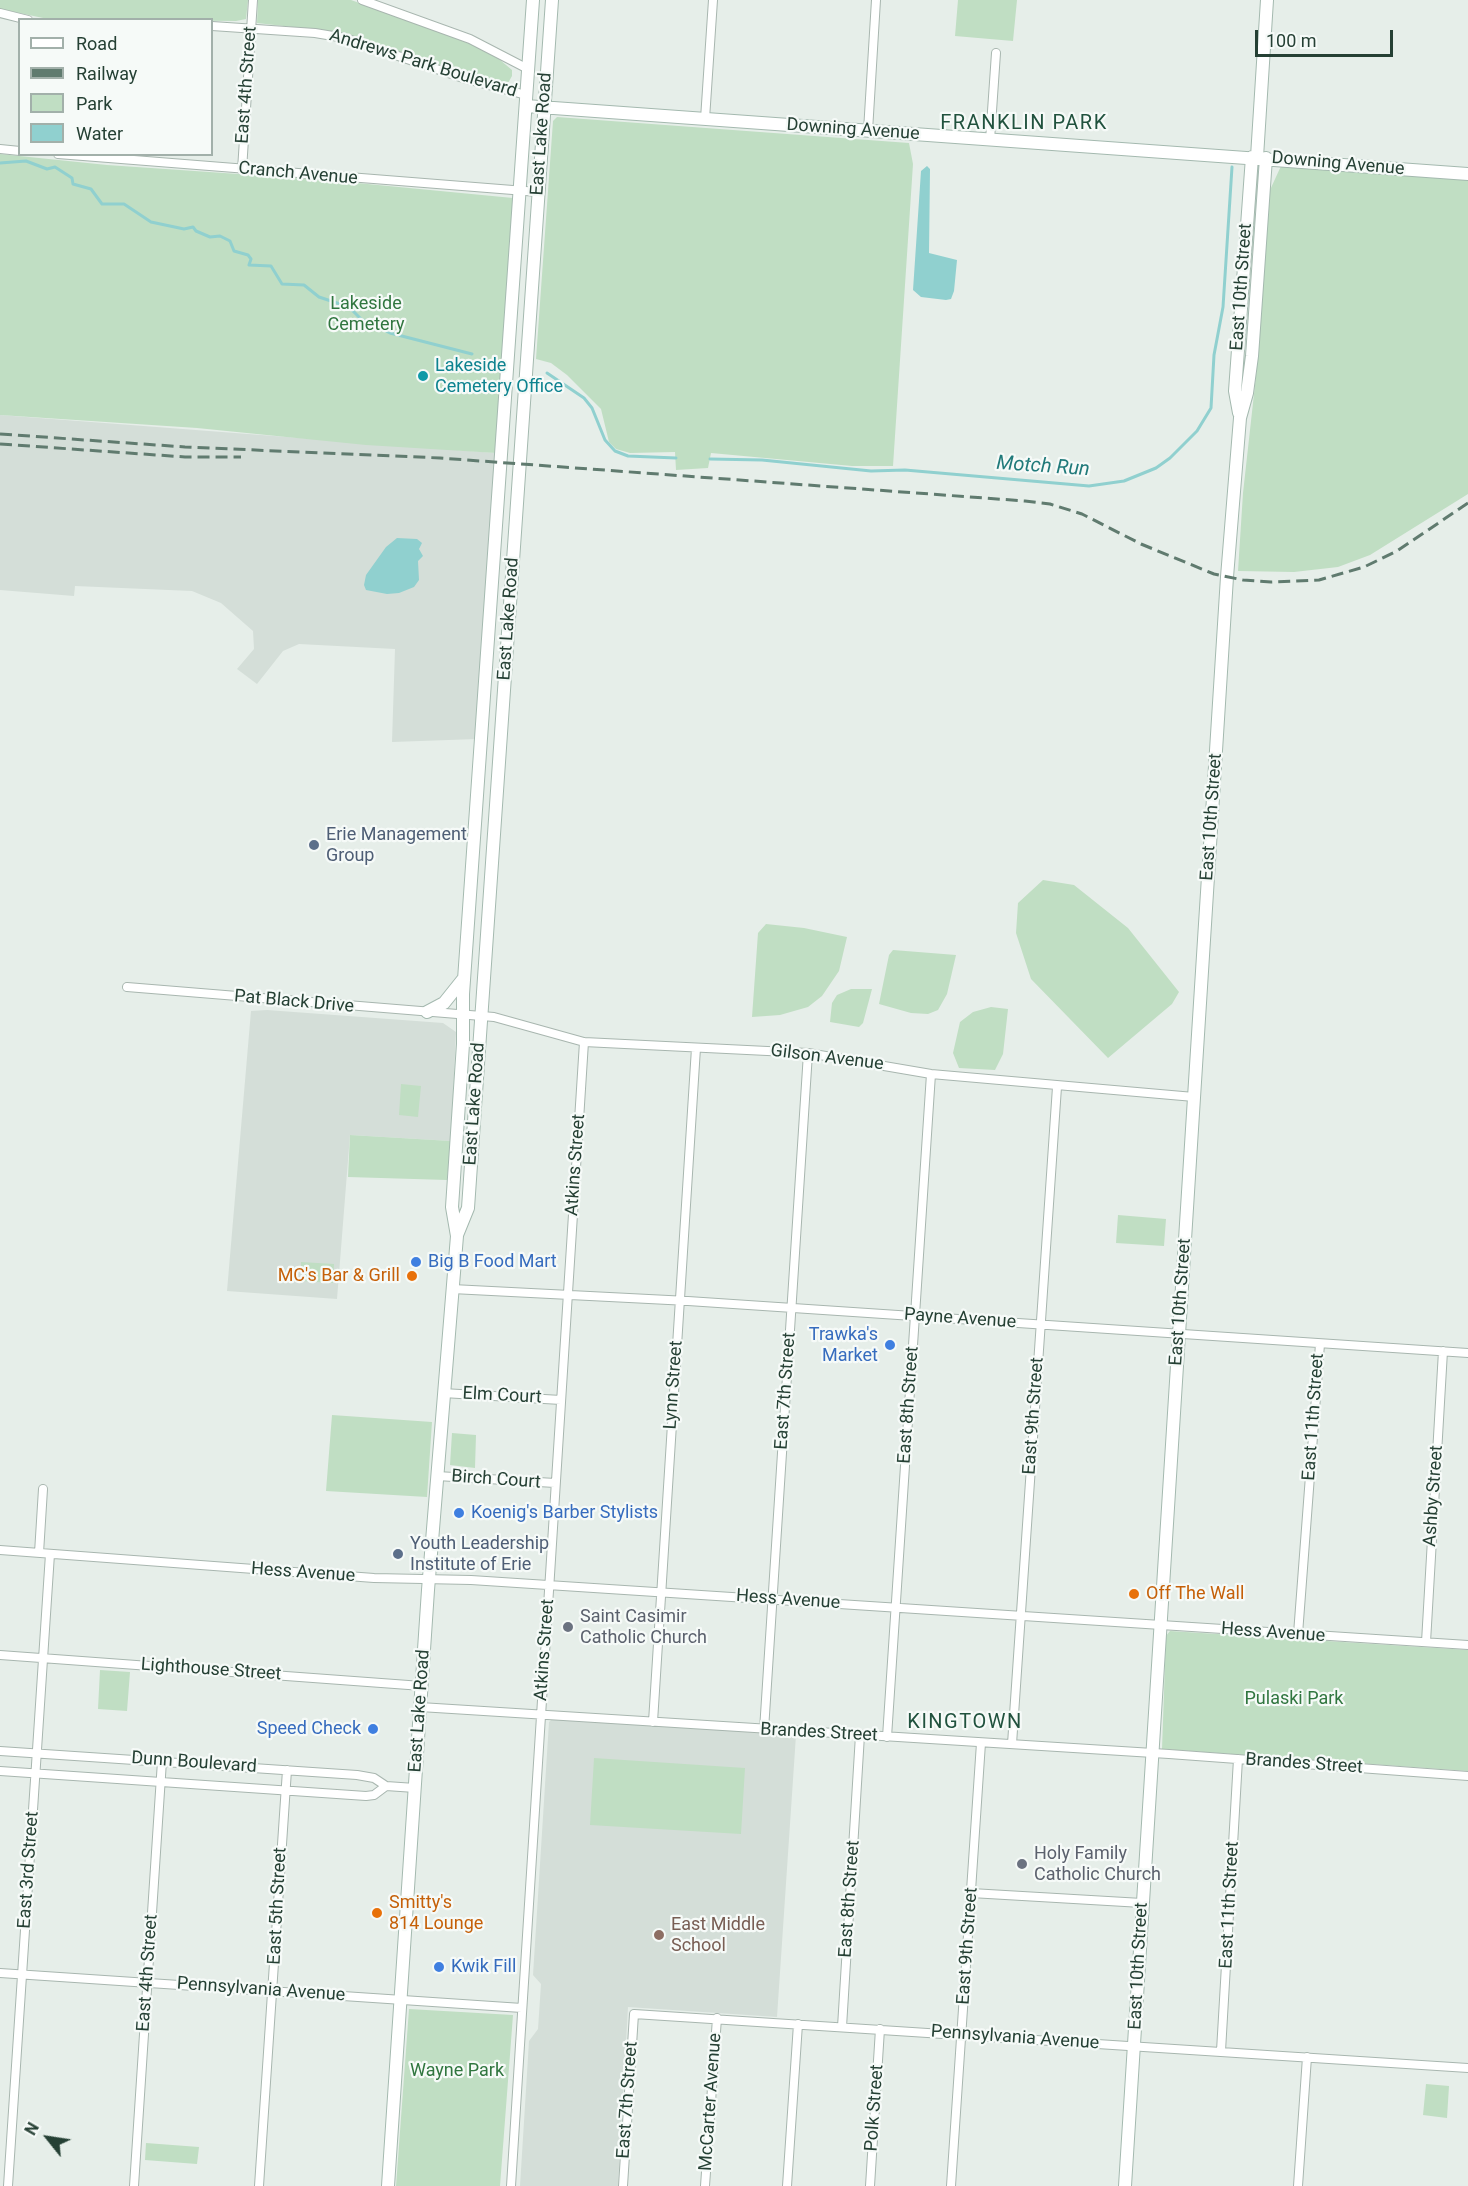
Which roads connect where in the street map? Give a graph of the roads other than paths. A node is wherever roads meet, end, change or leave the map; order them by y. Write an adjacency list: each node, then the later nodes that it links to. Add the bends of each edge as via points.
1 (253, 0): 11 (street, East 4th Street)
2 (362, 0): 13 (street, Andrews Park Boulevard, via 470,39)
3 (533, 0): 13 (main road, East Lake Road)
4 (552, 0): 15 (main road, East Lake Road)
5 (713, 0): 16 (street)
6 (876, 0): 17 (street)
7 (1267, 0): 22 (main road, East 10th Street)
8 (0, 13): 9 (street)
9 (19, 18)
10 (213, 26): 11 (street, Andrews Park Boulevard)
11 (251, 27): 14 (street, Andrews Park Boulevard, via 345,38); 23 (street, East 4th Street)
12 (996, 53): 18 (street)
13 (528, 69): 14 (main road, East Lake Road)
14 (526, 101): 15 (main road, Downing Avenue); 25 (main road, East Lake Road)
15 (544, 108): 16 (main road, Downing Avenue); 26 (main road, East Lake Road)
16 (705, 119): 17 (main road, Downing Avenue)
17 (868, 131): 18 (main road, Downing Avenue)
18 (990, 140): 22 (main road, Downing Avenue)
19 (0, 149): 20 (street)
20 (18, 151)
21 (81, 156): 23 (street, Cranch Avenue)
22 (1258, 158): 24 (main road, Downing Avenue); 37 (main road, East 10th Street, via 1252,356 1240,417)
23 (242, 170): 25 (street, Cranch Avenue)
24 (1468, 174)
25 (520, 191): 26 (street, Cranch Avenue); 27 (main road, East Lake Road)
26 (538, 192): 31 (main road, East Lake Road)
27 (465, 977): 29 (main road, via 444,1003); 30 (main road, East Lake Road)
28 (127, 987): 29 (street, Pat Black Drive)
29 (427, 1012): 30 (street, Pat Black Drive)
30 (462, 1015): 31 (street, Gilson Avenue); 38 (main road, East Lake Road, via 452,1207)
31 (481, 1016): 32 (street, Gilson Avenue, via 512,1020); 38 (main road, East Lake Road, via 468,1208)
32 (584, 1042): 33 (street, Gilson Avenue); 40 (street, Atkins Street)
33 (696, 1048): 34 (street, Gilson Avenue); 41 (street, Lynn Street)
34 (808, 1053): 35 (street, Gilson Avenue); 42 (street, East 7th Street)
35 (931, 1074): 36 (street, Gilson Avenue); 43 (street, East 8th Street)
36 (1057, 1087): 37 (street, Gilson Avenue); 44 (street, East 9th Street)
37 (1194, 1097): 45 (main road, East 10th Street)
38 (457, 1236): 39 (main road, East Lake Road)
39 (452, 1289): 40 (street, Payne Avenue); 49 (main road, East Lake Road)
40 (567, 1295): 41 (street, Payne Avenue); 50 (street, Atkins Street)
41 (679, 1301): 42 (street, Payne Avenue); 59 (street, Lynn Street)
42 (792, 1308): 43 (street, Payne Avenue); 60 (street, East 7th Street)
43 (915, 1316): 44 (street, Payne Avenue); 61 (street, East 8th Street)
44 (1040, 1325): 45 (street, Payne Avenue); 62 (street, East 9th Street)
45 (1179, 1334): 46 (street, Payne Avenue); 63 (main road, East 10th Street)
46 (1320, 1344): 47 (street, Payne Avenue); 64 (street, East 11th Street)
47 (1443, 1351): 48 (street, Payne Avenue); 65 (street, Ashby Street)
48 (1468, 1353)
49 (443, 1393): 50 (street, Elm Court); 51 (main road, East Lake Road)
50 (561, 1400): 52 (street, Atkins Street)
51 (437, 1476): 52 (street, Birch Court); 57 (main road, East Lake Road)
52 (555, 1483): 58 (street, Atkins Street)
53 (43, 1489): 55 (street)
54 (0, 1550): 55 (street, Hess Avenue)
55 (39, 1553): 56 (street, Hess Avenue)
56 (50, 1554): 57 (street, Hess Avenue); 68 (street, East 3rd Street)
57 (429, 1579): 58 (street, Hess Avenue); 69 (main road, East Lake Road)
58 (549, 1584): 59 (street, Hess Avenue); 71 (street, Atkins Street)
59 (661, 1592): 60 (street, Hess Avenue); 72 (street, Lynn Street)
60 (773, 1599): 61 (street, Hess Avenue); 73 (street, East 7th Street)
61 (896, 1607): 62 (street, Hess Avenue); 75 (street, East 8th Street)
62 (1021, 1616): 63 (street, Hess Avenue); 77 (street, East 9th Street)
63 (1159, 1625): 64 (street, Hess Avenue); 80 (main road, East 10th Street)
64 (1298, 1634): 65 (street, Hess Avenue)
65 (1426, 1642): 66 (street, Hess Avenue)
66 (1468, 1645)
67 (0, 1655): 68 (street, Lighthouse Street)
68 (44, 1658): 69 (street, Lighthouse Street); 79 (street, East 3rd Street)
69 (422, 1686): 70 (main road, East Lake Road)
70 (420, 1707): 71 (street, Brandes Street); 89 (main road, East Lake Road)
71 (541, 1714): 72 (street, Brandes Street); 98 (street, Atkins Street)
72 (653, 1722): 73 (street, Brandes Street)
73 (765, 1730): 74 (street, Brandes Street)
74 (860, 1735): 75 (street, Brandes Street); 102 (street, East 8th Street)
75 (887, 1737): 76 (street, Brandes Street)
76 (981, 1743): 77 (street, Brandes Street); 91 (street, East 9th Street)
77 (1012, 1744): 80 (street, Brandes Street)
78 (0, 1751): 79 (street, Dunn Boulevard)
79 (37, 1753): 82 (street, Dunn Boulevard); 85 (street, East 3rd Street)
80 (1152, 1753): 81 (street, Brandes Street); 92 (main road, East 10th Street)
81 (1238, 1759): 86 (street, Brandes Street); 106 (street, East 11th Street)
82 (162, 1761): 83 (street, Dunn Boulevard); 87 (street, East 4th Street)
83 (286, 1770): 88 (street, Dunn Boulevard, via 366,1776); 90 (street, East 5th Street)
84 (0, 1771): 85 (street, Dunn Boulevard)
85 (36, 1774): 87 (street, Dunn Boulevard); 94 (street, East 3rd Street)
86 (1468, 1776)
87 (161, 1782): 90 (street, Dunn Boulevard); 95 (street, East 4th Street)
88 (386, 1786): 89 (street, Dunn Boulevard); 90 (street, Dunn Boulevard, via 366,1796)
89 (415, 1788): 97 (main road, East Lake Road)
90 (285, 1791): 96 (street, East 5th Street)
91 (971, 1893): 92 (street); 104 (street, East 9th Street)
92 (1142, 1903): 105 (main road, East 10th Street)
93 (0, 1973): 94 (street, Pennsylvania Avenue)
94 (22, 1975): 95 (street, Pennsylvania Avenue); 109 (street, East 3rd Street)
95 (148, 1983): 96 (street, Pennsylvania Avenue); 110 (street, East 4th Street)
96 (273, 1991): 97 (street, Pennsylvania Avenue); 111 (street, East 5th Street)
97 (401, 2000): 98 (street, Pennsylvania Avenue); 112 (main road, East Lake Road)
98 (522, 2008): 113 (street, Atkins Street)
99 (634, 2014): 100 (street, Pennsylvania Avenue); 114 (street, East 7th Street)
100 (717, 2018): 101 (street, Pennsylvania Avenue); 115 (street, McCarter Avenue)
101 (798, 2024): 102 (street, Pennsylvania Avenue); 116 (street)
102 (842, 2027): 103 (street, Pennsylvania Avenue)
103 (880, 2029): 104 (street, Pennsylvania Avenue); 117 (street, Polk Street)
104 (962, 2034): 105 (street, Pennsylvania Avenue); 118 (street, East 9th Street)
105 (1134, 2046): 106 (street, Pennsylvania Avenue); 119 (main road, East 10th Street)
106 (1221, 2051): 107 (street, Pennsylvania Avenue)
107 (1307, 2057): 108 (street, Pennsylvania Avenue); 120 (street)
108 (1468, 2068)
109 (8, 2186)
110 (134, 2186)
111 (259, 2186)
112 (388, 2186)
113 (511, 2186)
114 (623, 2186)
115 (705, 2186)
116 (787, 2186)
117 (870, 2186)
118 (951, 2186)
119 (1125, 2186)
120 (1298, 2186)

